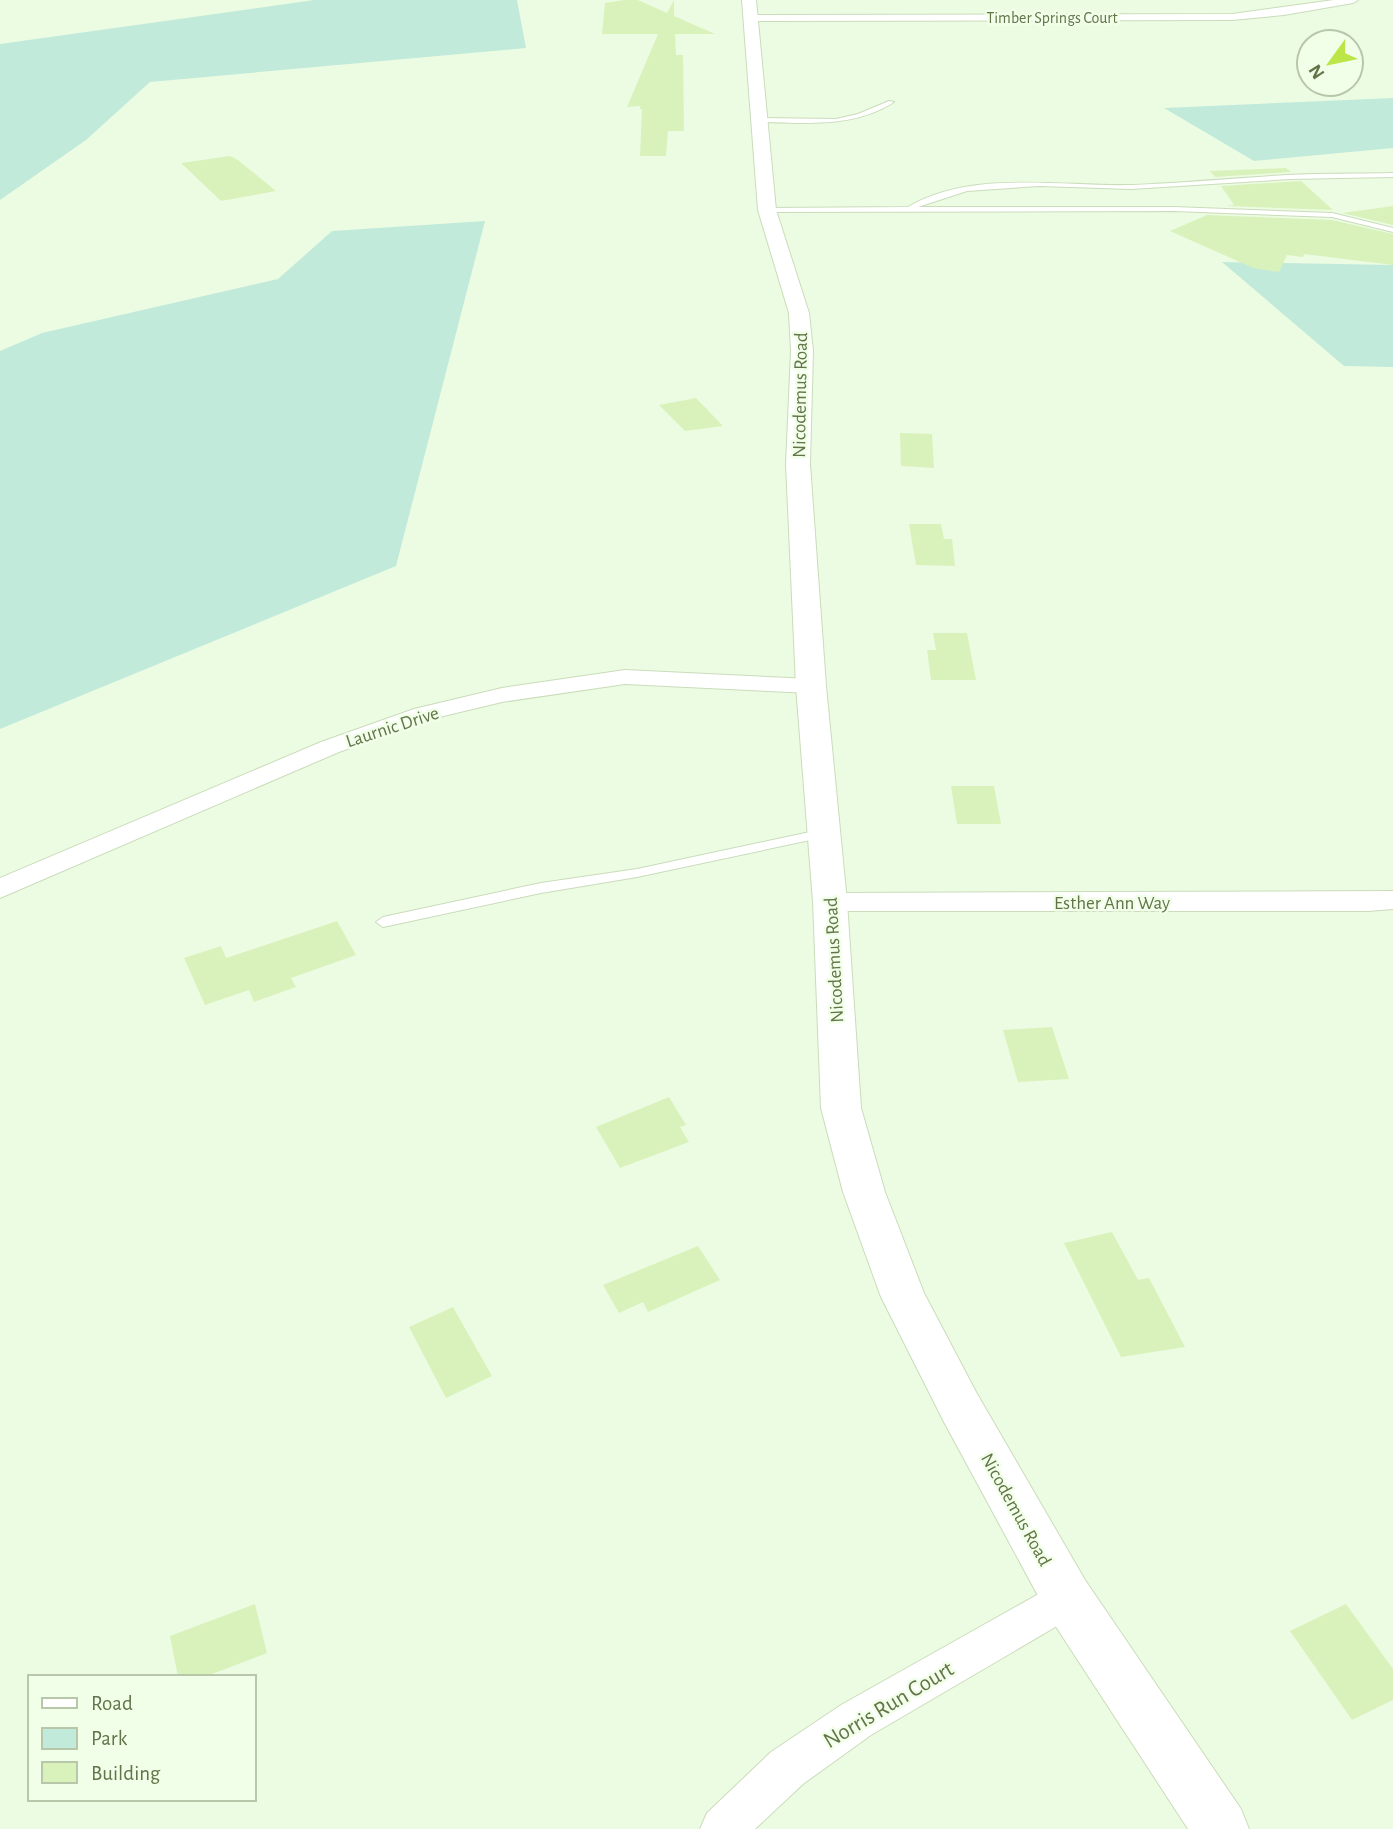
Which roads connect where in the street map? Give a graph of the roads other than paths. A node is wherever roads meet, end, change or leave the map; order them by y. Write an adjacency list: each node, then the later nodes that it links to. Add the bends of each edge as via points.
1 (1353, 0): 2 (street, Timber Springs Court, via 1222,17)
2 (750, 9): 4 (street, Nicodemus Road)
3 (891, 102): 4 (lane, via 836,121)
4 (760, 120): 7 (street, Nicodemus Road)
5 (1393, 175): 6 (lane, via 967,189)
6 (909, 209): 7 (lane); 8 (lane, via 1174,209 1332,215)
7 (767, 210): 9 (street, Nicodemus Road, via 799,313 798,464)
8 (1393, 230)
9 (811, 686): 10 (street, Nicodemus Road); 11 (street, Laurnic Drive, via 625,677 502,695 330,747)
10 (824, 833): 13 (street, Nicodemus Road); 14 (lane)
11 (0, 889)
12 (1393, 900): 13 (street, Esther Ann Way)
13 (830, 902): 15 (street, Nicodemus Road, via 841,1108 864,1192 904,1297)
14 (383, 922)
15 (1067, 1598): 16 (street, Norris Run Court, via 856,1720 787,1768); 17 (street, Nicodemus Road)
16 (723, 1829)
17 (1222, 1829)

